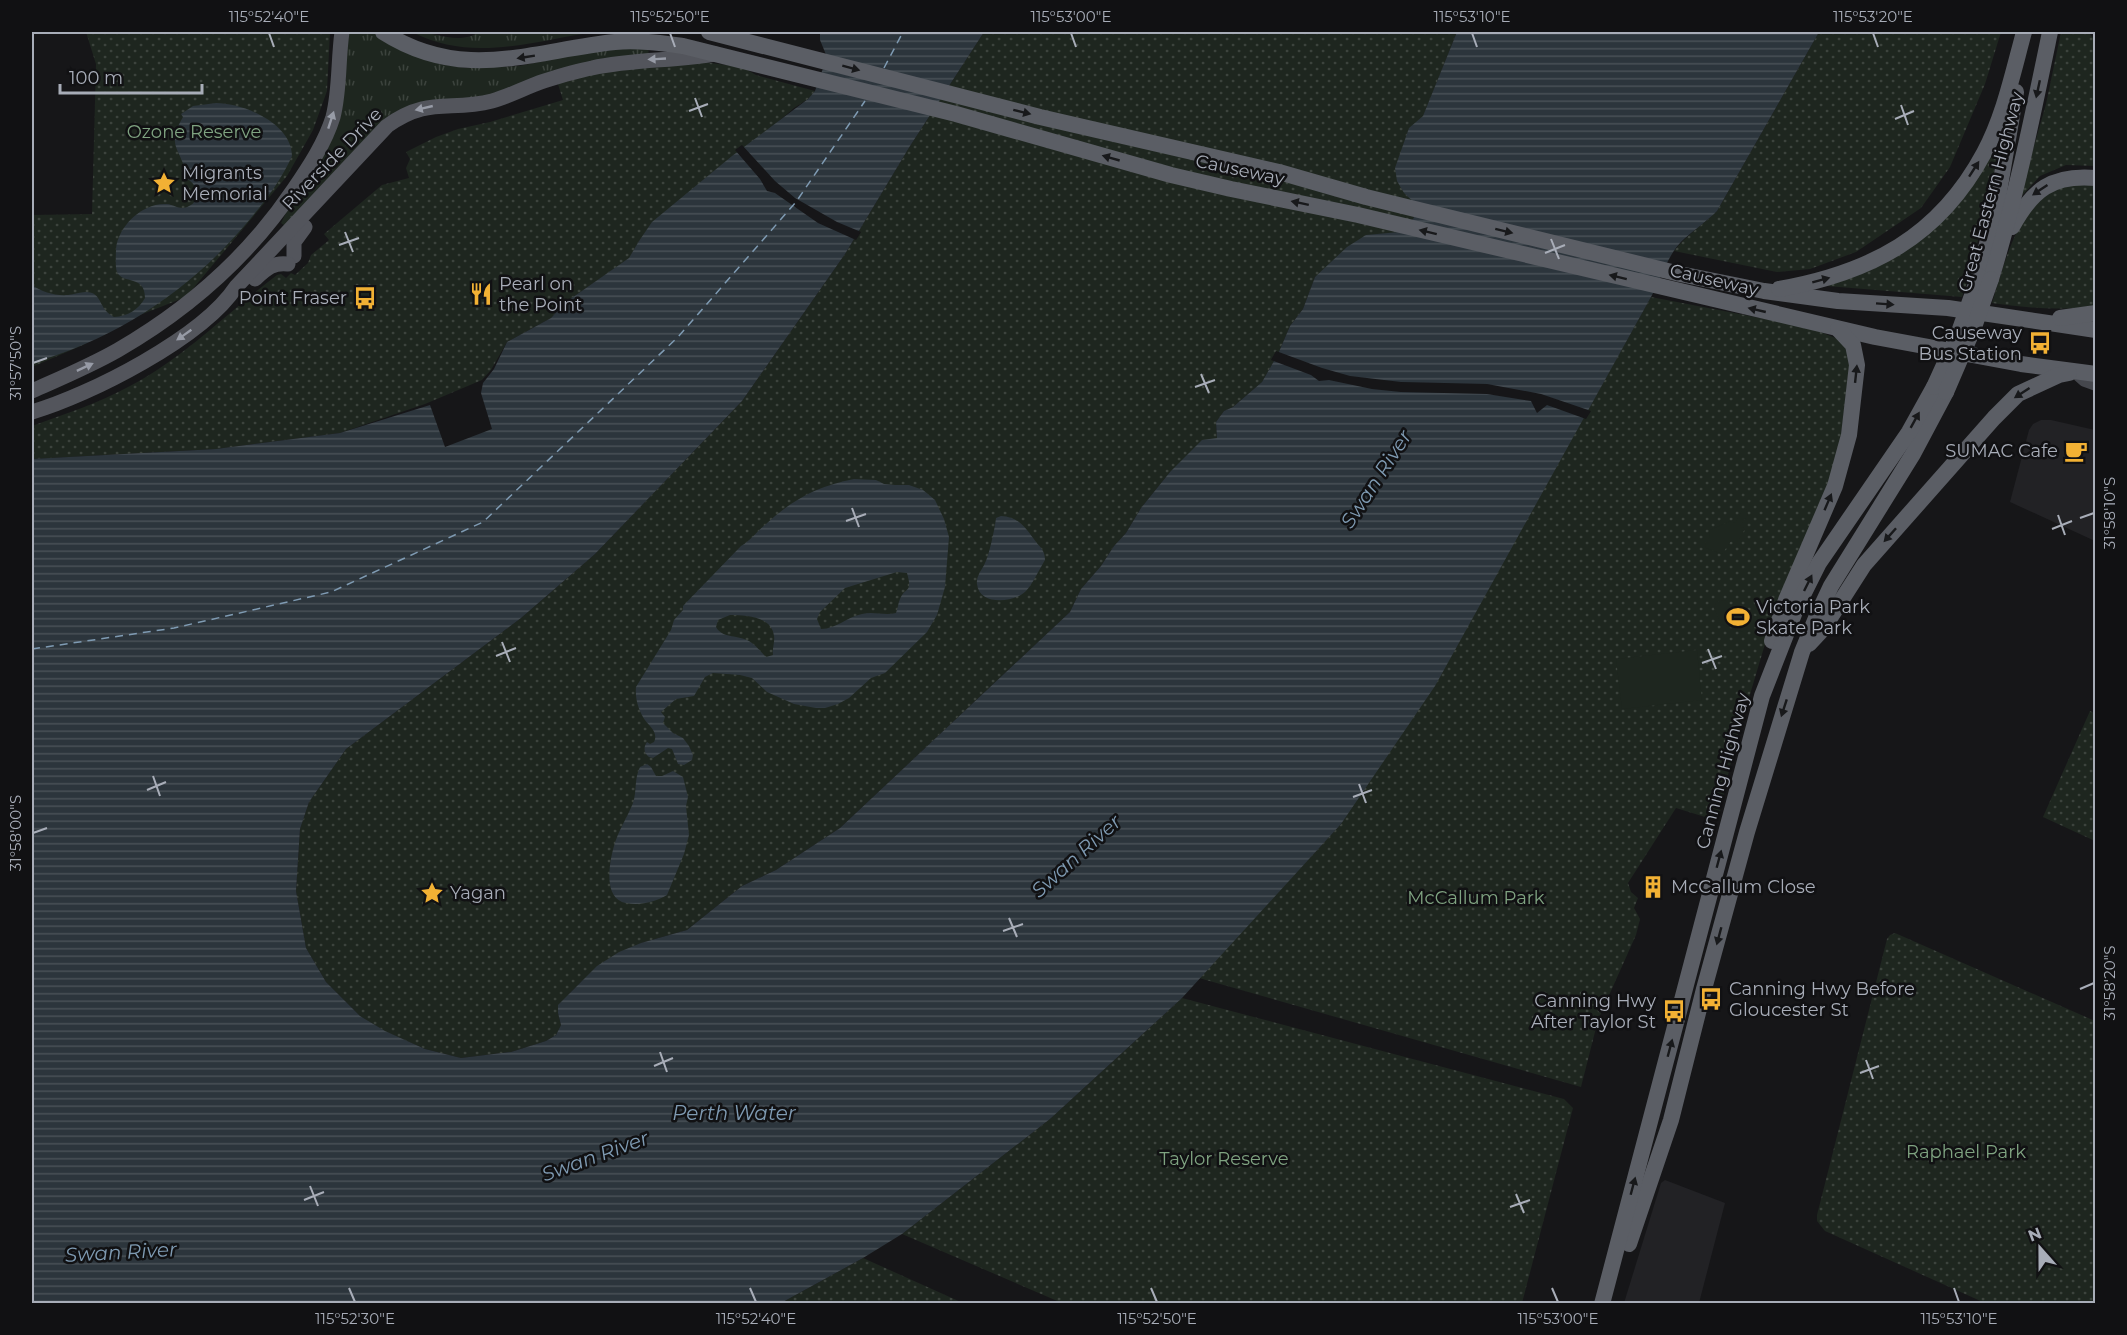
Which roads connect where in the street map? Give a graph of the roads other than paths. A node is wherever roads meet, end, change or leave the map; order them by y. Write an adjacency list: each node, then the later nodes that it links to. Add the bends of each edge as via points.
1 (342, 32): 23 (main road, Riverside Drive, one-way to 1, via 87,367 178,311 234,262 274,216 322,144 333,117)
2 (383, 32): 7 (highway, Causeway, one-way to 2, via 650,41 470,61 419,50)
3 (709, 32): 13 (highway, Causeway, one-way to 13, via 1279,172 1366,197)
4 (2025, 32): 8 (highway, Great Eastern Highway); 13 (highway, one-way to 4, via 1819,281 1859,267 1923,231 1957,196 1985,153)
5 (2036, 32): 8 (highway)
6 (2050, 32): 11 (highway, Great Eastern Highway, one-way to 11)
7 (715, 54): 9 (main road, Riverside Drive, one-way to 9, via 615,63 567,74 491,101 420,108 387,126); 17 (highway, Causeway, one-way to 7, via 1358,215 1171,175 956,114)
8 (2021, 64): 12 (highway, Great Eastern Highway)
9 (345, 172): 14 (main road, Riverside Drive); 14 (main road, via 340,187 297,236 291,260 270,266)
10 (2096, 177): 11 (highway, one-way to 11, via 2073,176 2032,195)
11 (2001, 246): 12 (highway, Great Eastern Highway)
12 (1985, 278): 22 (highway, Great Eastern Highway, bridge, via 1959,332)
13 (1764, 291): 16 (highway, Causeway, one-way to 16)
14 (229, 298): 24 (main road, Riverside Drive, one-way to 24, via 162,350 115,378)
15 (2096, 313): 16 (highway)
16 (2023, 319): 18 (highway, Causeway)
17 (1838, 329): 19 (highway, Causeway); 26 (highway, one-way to 17, via 1770,647 1835,486 1849,435 1857,365 1853,345)
18 (2096, 330)
19 (2076, 372): 20 (highway, Causeway); 21 (main road); 25 (highway, one-way to 25, via 2059,375 2018,394 1998,413 1864,565 1823,628)
20 (2096, 374)
21 (2096, 384)
22 (1940, 389): 25 (highway, via 1914,454 1831,586); 26 (highway, Canning Highway, one-way to 22, via 1796,609 1819,563)
23 (32, 391)
24 (32, 412)
25 (1802, 652): 28 (highway, one-way to 28, via 1747,832 1671,1120 1633,1229)
26 (1762, 696): 27 (highway, Canning Highway, one-way to 26)
27 (1602, 1304)
28 (1613, 1304)

